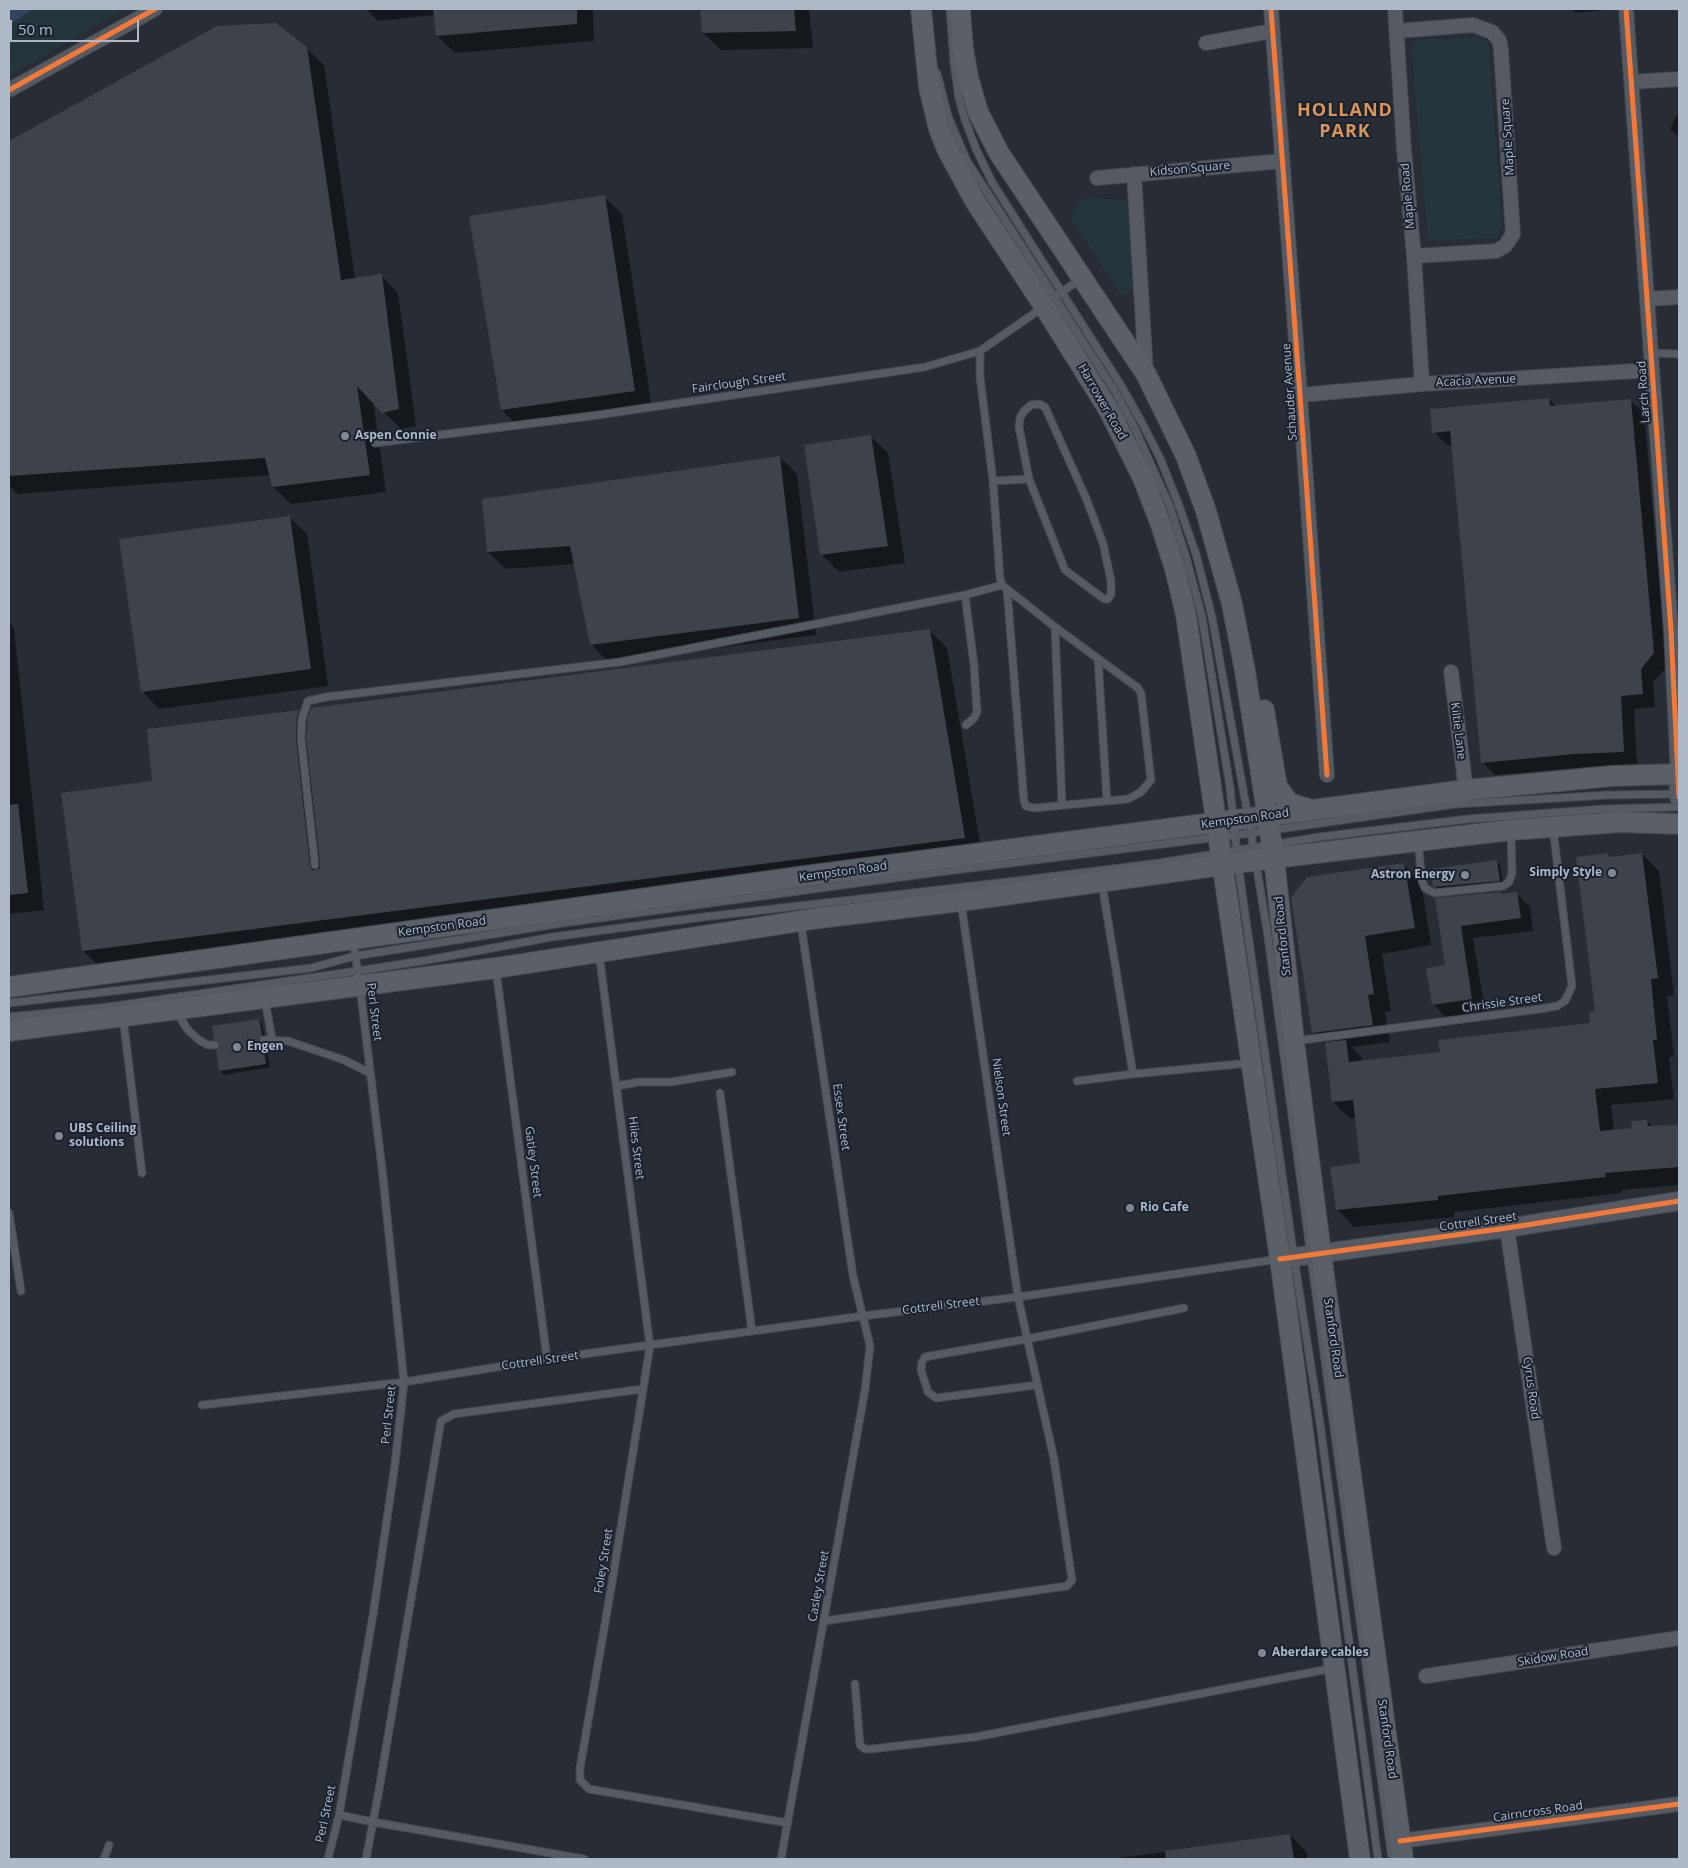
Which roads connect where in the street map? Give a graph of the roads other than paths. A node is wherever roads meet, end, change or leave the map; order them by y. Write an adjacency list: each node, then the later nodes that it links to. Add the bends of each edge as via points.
1 (155, 9): 14 (street)
2 (921, 9): 23 (main road, Harrower Road, via 929,88 947,149 975,201)
3 (950, 9): 20 (lane, via 959,98 976,149 992,182)
4 (960, 9): 19 (main road, via 968,78 978,112 999,153)
5 (1271, 9): 8 (street, Schauder Avenue)
6 (1395, 9): 9 (street, Maple Road)
7 (1626, 9): 13 (street, Larch Road)
8 (1272, 31): 10 (street); 15 (street, Schauder Avenue)
9 (1397, 31): 18 (street, Maple Road); 18 (street, Maple Square, via 1473,25 1492,32 1502,50 1513,234 1496,251)
10 (1206, 43)
11 (935, 64): 23 (lane, via 948,116 967,161)
12 (1679, 79): 13 (street)
13 (1631, 82): 22 (street, Larch Road)
14 (9, 90)
15 (1282, 161): 16 (street, Kidson Square); 30 (street, Schauder Avenue)
16 (1134, 174): 17 (street, Kidson Square); 28 (street)
17 (1097, 178)
18 (1414, 256): 29 (street, Maple Road)
19 (1082, 277): 20 (lane, Fairclough Street); 28 (main road)
20 (1062, 292): 23 (lane, Fairclough Street); 52 (lane, via 1122,387 1160,458 1196,554 1212,617 1225,693)
21 (1679, 297): 22 (street)
22 (1647, 299): 25 (street, Larch Road)
23 (1050, 302): 24 (lane, Fairclough Street); 52 (main road, Harrower Road, via 1143,478 1161,525)
24 (980, 351): 31 (lane, Fairclough Street, via 904,371); 33 (lane, via 980,377)
25 (1651, 353): 26 (lane); 27 (street, Larch Road)
26 (1679, 354)
27 (1652, 370): 29 (street, Acacia Avenue); 41 (street, Larch Road)
28 (1146, 374): 38 (main road, via 1186,456 1206,511 1232,604)
29 (1422, 384): 30 (street, Acacia Avenue)
30 (1300, 394): 42 (street, Schauder Avenue)
31 (375, 443)
32 (1029, 479): 32 (lane, via 1064,570 1108,599 1111,581 1103,543 1045,407 1039,404 1031,405 1020,418); 33 (lane)
33 (993, 481): 34 (lane, via 1000,578)
34 (1004, 587): 35 (lane); 36 (lane); 46 (lane, via 1024,801 1026,806 1034,808)
35 (966, 595): 40 (lane, via 977,712); 54 (lane, via 620,662 326,696 308,701 302,718 301,738)
36 (1055, 627): 37 (lane); 46 (lane)
37 (1098, 659): 45 (lane); 45 (lane, via 1142,693 1151,780 1141,792 1128,799)
38 (1245, 671): 48 (main road, via 1262,694 1278,786 1288,803); 52 (main road)
39 (1451, 672): 43 (street, Kiltie Lane)
40 (966, 724)
41 (1679, 774): 43 (main road, Kempston Road, via 1612,776); 44 (street)
42 (1327, 775)
43 (1466, 790): 48 (main road, Kempston Road)
44 (1679, 795): 52 (lane, via 1608,795 1456,804)
45 (1107, 801): 46 (lane)
46 (1062, 805)
47 (1679, 807): 52 (lane, via 1468,819)
48 (1314, 810): 52 (main road, Kempston Road)
49 (1679, 824): 50 (main road, Kempston Road, via 1620,822)
50 (1553, 827): 51 (main road, Kempston Road); 71 (lane, Chrissie Street, via 1572,986 1564,1001 1557,1006 1540,1009)
51 (1511, 830): 53 (main road, Kempston Road); 53 (lane, via 1512,874 1503,886 1434,893 1425,888 1422,881)
52 (1245, 841): 53 (main road, Kempston Road); 55 (main road, Kempston Road); 58 (main road, Kempston Road, via 803,877); 61 (lane, via 1159,863 552,937 428,960); 71 (main road, Stanford Road); 73 (main road, Stanford Road); 84 (lane); 84 (lane, via 1267,930)
53 (1418, 842)
54 (315, 866)
55 (1102, 882): 56 (main road, Kempston Road); 76 (lane)
56 (961, 901): 57 (main road, Kempston Road); 86 (lane, Nielson Street)
57 (800, 921): 59 (main road, Kempston Road); 88 (lane, Essex Street, via 853,1276)
58 (354, 948): 61 (lane, Perl Street); 62 (main road, Kempston Road); 64 (lane, via 312,968)
59 (599, 952): 60 (main road, Kempston Road); 78 (lane, Hiles Street)
60 (496, 968): 61 (main road, Kempston Road); 92 (lane, Gatley Street)
61 (358, 978): 63 (main road, Kempston Road); 67 (lane); 74 (lane, Perl Street)
62 (9, 987)
63 (264, 998): 65 (main road, Kempston Road); 69 (lane)
64 (9, 1003)
65 (178, 1009): 66 (main road, Kempston Road); 72 (lane, via 188,1030 198,1040 208,1046)
66 (123, 1016): 68 (main road, Kempston Road); 80 (lane)
67 (9, 1017)
68 (9, 1030)
69 (272, 1039): 70 (lane); 74 (lane, via 315,1050)
70 (263, 1040)
71 (1294, 1041): 84 (main road, Stanford Road)
72 (215, 1045)
73 (1250, 1063): 76 (lane); 84 (main road, Stanford Road)
74 (370, 1072): 93 (lane, Perl Street)
75 (732, 1072): 78 (lane, via 671,1082)
76 (1133, 1074): 77 (lane)
77 (1077, 1081)
78 (617, 1086): 91 (lane, Hiles Street)
79 (720, 1093): 89 (lane)
80 (142, 1173)
81 (1679, 1201): 83 (street, Cottrell Street)
82 (9, 1212): 85 (lane)
83 (1507, 1228): 84 (street, Cottrell Street); 97 (street, Cyrus Road)
84 (1301, 1256): 86 (lane, Cottrell Street); 100 (main road, Stanford Road); 108 (main road, Stanford Road); 115 (lane); 116 (lane)
85 (21, 1291)
86 (1018, 1297): 88 (lane, Cottrell Street); 90 (lane, Nielson Street)
87 (1184, 1308): 90 (lane)
88 (863, 1316): 89 (lane, Cottrell Street); 98 (lane, Casley Street, via 870,1346 865,1390)
89 (752, 1331): 91 (lane, Cottrell Street)
90 (1027, 1339): 94 (lane, Nielson Street); 94 (lane, via 925,1357 920,1370 928,1392 936,1398)
91 (650, 1346): 92 (lane, Cottrell Street); 95 (lane, Foley Street)
92 (547, 1359): 93 (lane, Cottrell Street)
93 (404, 1382): 96 (lane, Cottrell Street); 104 (lane, Perl Street, via 373,1615)
94 (1037, 1385): 98 (lane, Nielson Street, via 1054,1459 1070,1584)
95 (643, 1389): 105 (lane, via 454,1414 442,1421); 106 (lane, Foley Street, via 580,1780 590,1789)
96 (202, 1405)
97 (1554, 1548)
98 (824, 1621): 106 (lane, Casley Street)
99 (1679, 1638): 101 (street, Skidow Road)
100 (1334, 1668): 102 (lane, via 975,1737 871,1749 860,1745); 114 (main road, Stanford Road)
101 (1426, 1676)
102 (855, 1684)
103 (1679, 1804): 108 (street, Cairncross Road)
104 (339, 1815): 105 (lane); 110 (lane, Perl Street)
105 (373, 1822): 111 (lane); 112 (lane)
106 (788, 1824): 113 (lane, Casley Street)
107 (109, 1844): 109 (lane)
108 (1402, 1850)
109 (104, 1859)
110 (328, 1859)
111 (366, 1859)
112 (584, 1859)
113 (781, 1859)
114 (1360, 1859)
115 (1378, 1859)
116 (1392, 1859)

